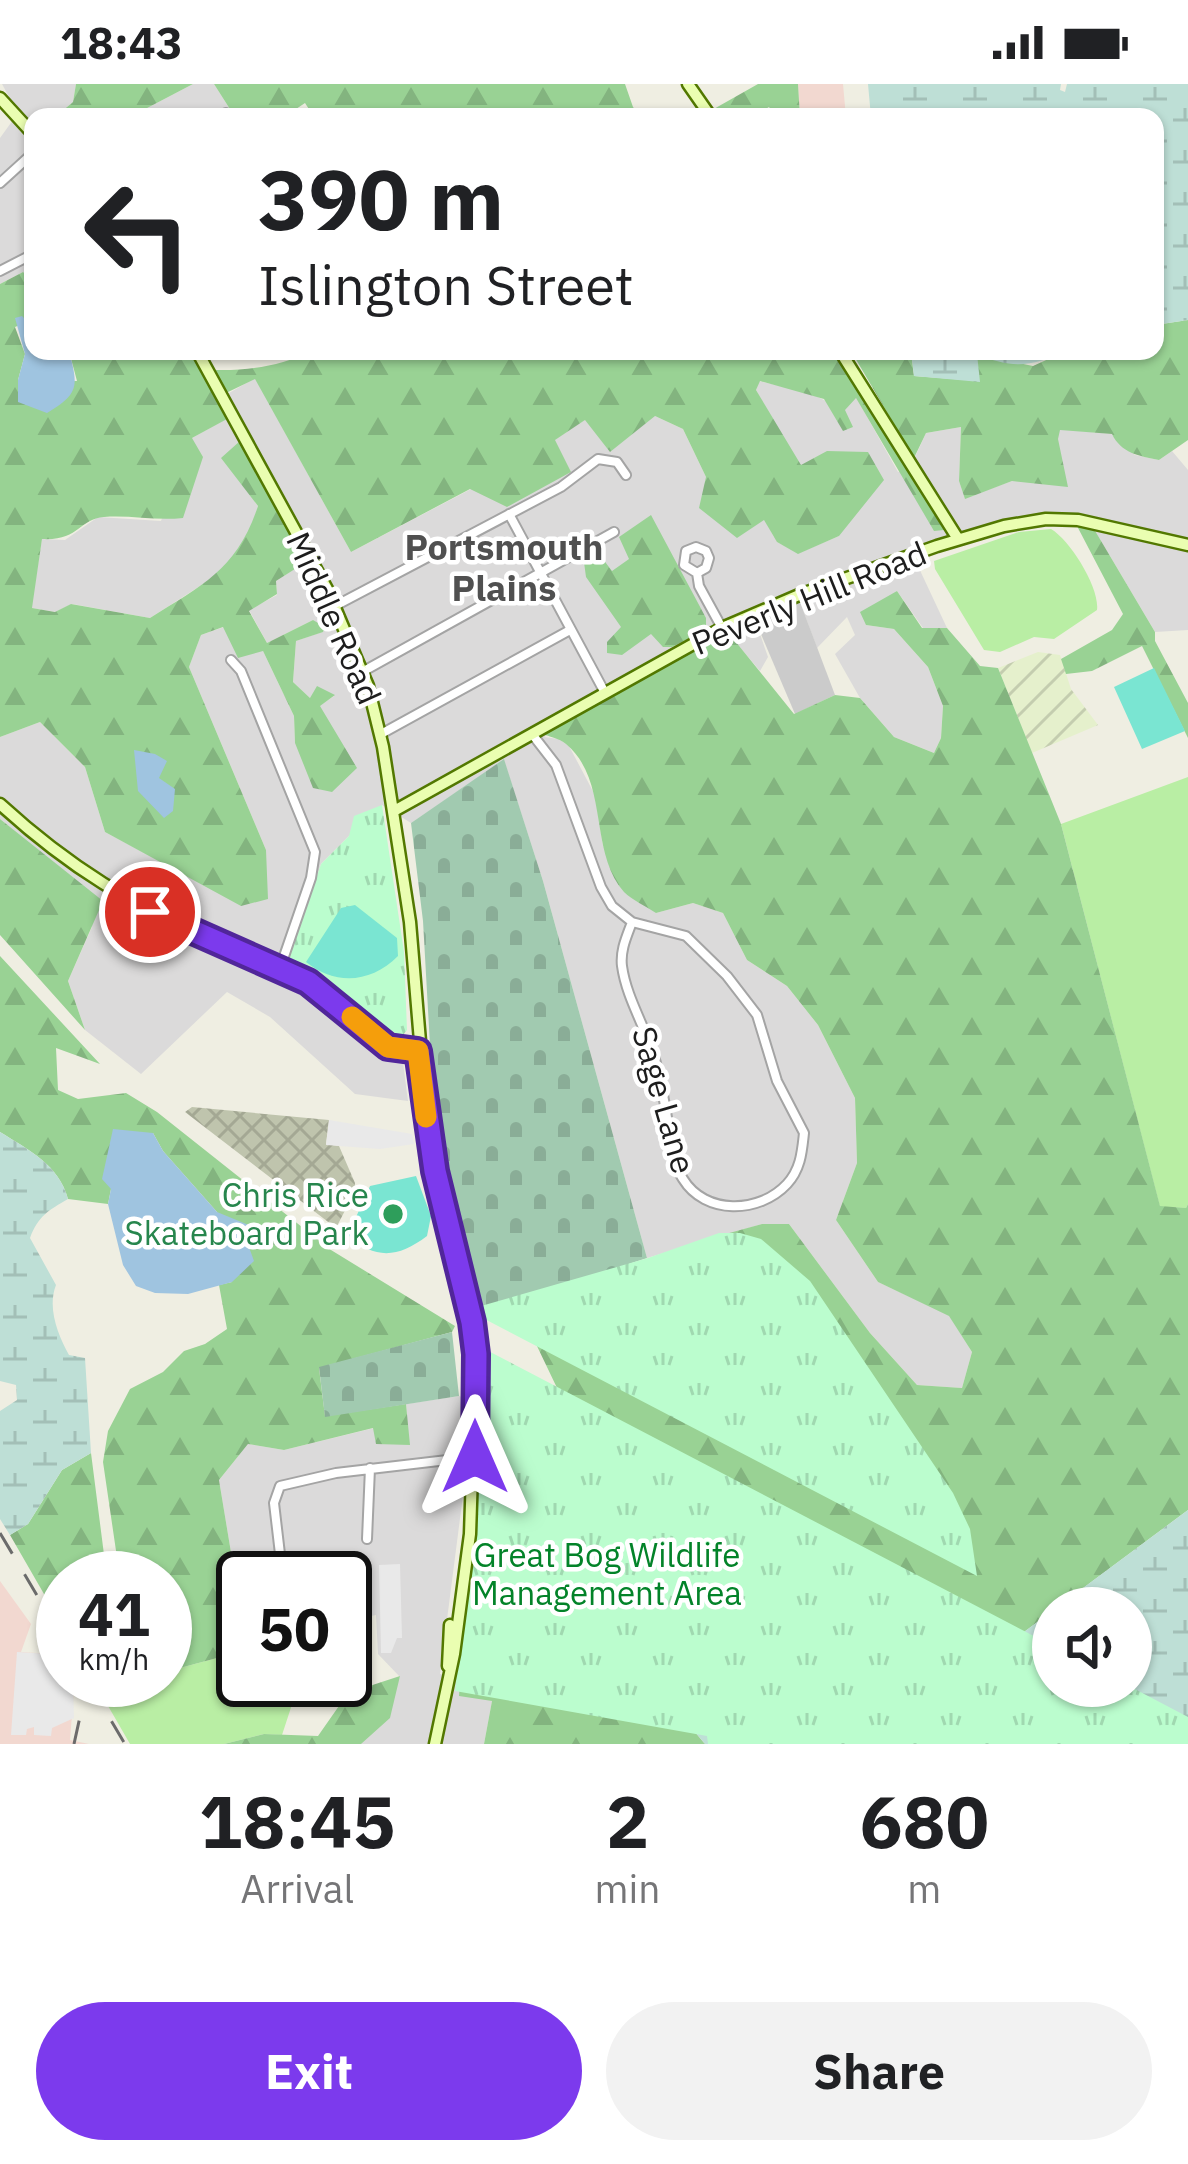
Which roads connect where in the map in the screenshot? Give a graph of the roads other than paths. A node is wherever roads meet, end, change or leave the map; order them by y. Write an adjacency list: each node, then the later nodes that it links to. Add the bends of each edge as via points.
1 (0, 98): 2 (street)
2 (24, 124)
3 (24, 161): 4 (street)
4 (0, 183)
5 (202, 360): 14 (street, Middle Road)
6 (846, 360): 10 (street)
7 (626, 475): 8 (street, via 617,462 598,459)
8 (509, 514): 12 (street); 14 (street)
9 (614, 532): 12 (street)
10 (958, 539): 11 (street, Peverly Hill Road, via 1062,519); 15 (street, Peverly Hill Road)
11 (1188, 545)
12 (539, 573): 16 (street); 18 (street)
13 (698, 573): 15 (street)
14 (334, 606): 18 (street, Middle Road)
15 (722, 628): 19 (street, Peverly Hill Road)
16 (570, 630): 19 (street); 21 (street)
17 (231, 660): 25 (street, via 316,859)
18 (362, 672): 21 (street, Middle Road)
19 (604, 692): 20 (street, Peverly Hill Road)
20 (531, 733): 23 (street, Peverly Hill Road); 24 (street, via 556,765 607,898)
21 (381, 734): 23 (street, Middle Road)
22 (0, 804): 25 (street, via 104,886)
23 (394, 811): 26 (street, Middle Road)
24 (632, 922): 24 (street, Sage Lane, via 694,941 757,1015 777,1081 804,1132 795,1173 756,1204 716,1204 682,1179 654,1055 623,970)
25 (279, 969): 26 (street, via 318,988 388,1047)
26 (418, 1051): 27 (street, Middle Road, via 469,1328)
27 (475, 1457): 28 (street); 31 (street, Middle Road)
28 (370, 1468): 29 (street); 30 (street, via 280,1486)
29 (367, 1539)
30 (280, 1551)
31 (435, 1744)

